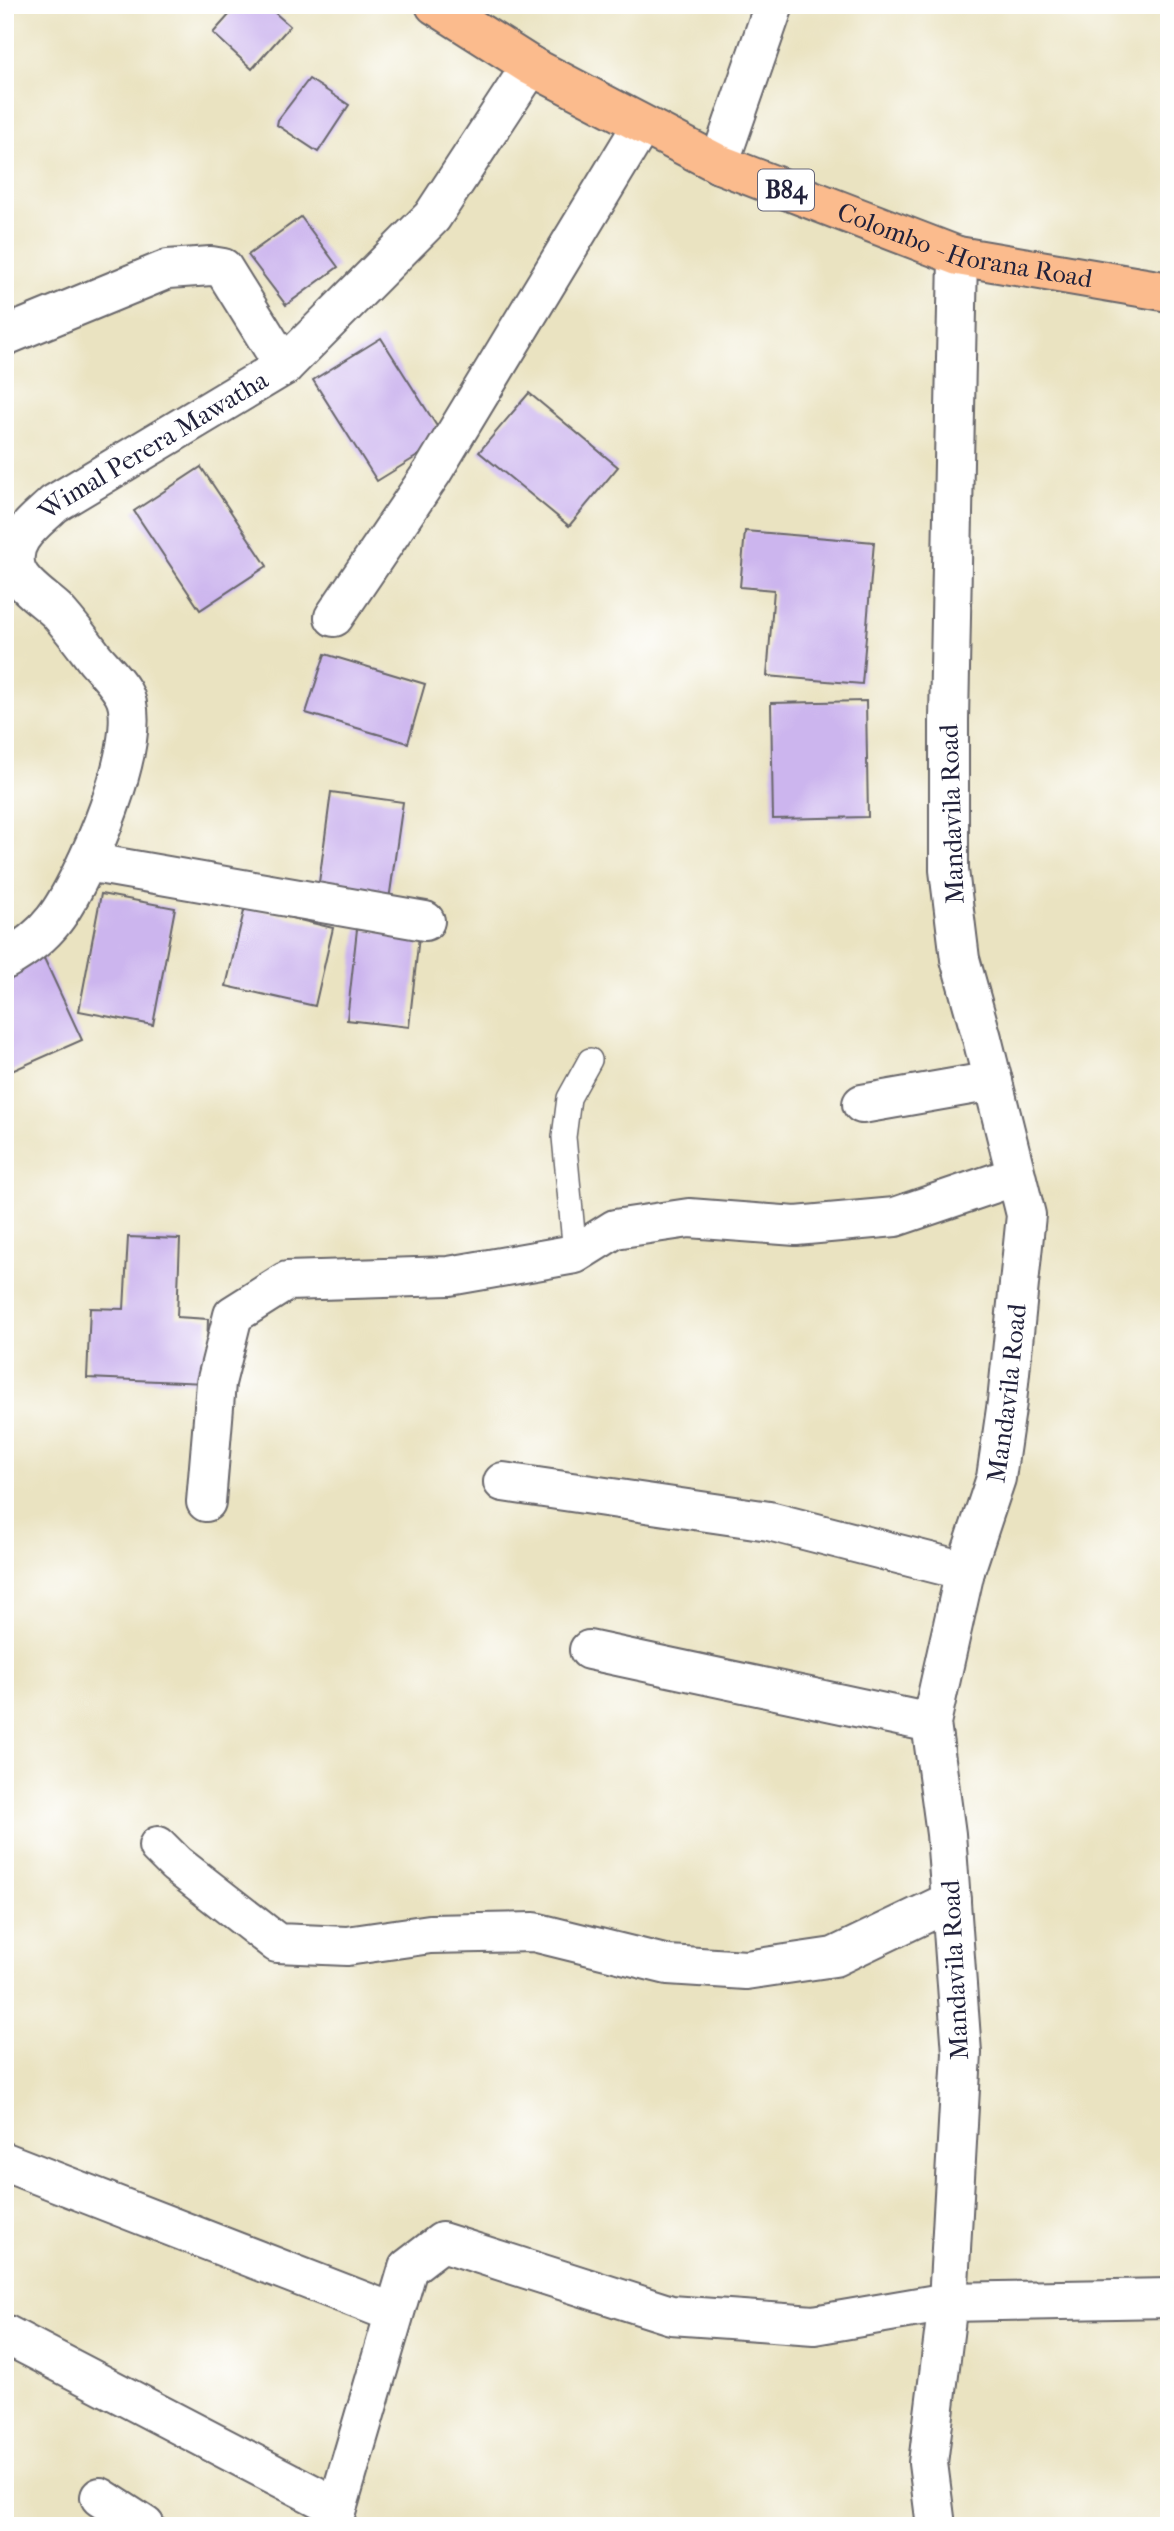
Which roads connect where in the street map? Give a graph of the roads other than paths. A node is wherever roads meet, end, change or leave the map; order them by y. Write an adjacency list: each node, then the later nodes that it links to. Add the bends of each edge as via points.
1 (435, 5): 3 (main road, Colombo - Horana Road / B84)
2 (774, 5): 5 (street)
3 (531, 66): 4 (main road, Colombo - Horana Road / B84); 9 (street, Wimal Perera Mawatha, via 432,217)
4 (642, 125): 5 (main road, Colombo - Horana Road / B84); 10 (street, via 433,471)
5 (719, 164): 6 (main road, Colombo - Horana Road / B84)
6 (958, 256): 7 (main road, Colombo - Horana Road / B84); 15 (street, Mandavila Road, via 949,870 960,959)
7 (1169, 292)
8 (5, 336): 9 (street, via 169,269 211,266 223,268)
9 (284, 366): 11 (street, Wimal Perera Mawatha, via 54,504 23,534 14,550 17,570 57,611 123,693 128,706 130,730 112,802)
10 (334, 617)
11 (87, 862): 12 (street); 13 (street, Wimal Perera Mawatha, via 55,920)
12 (425, 921)
13 (5, 960)
14 (590, 1060): 18 (lane, via 569,1098 564,1137)
15 (993, 1081): 16 (street); 17 (street, Mandavila Road)
16 (862, 1104)
17 (1016, 1176): 18 (street, via 895,1217 796,1226 689,1218 615,1229); 21 (street, Mandavila Road, via 1026,1215 1007,1402 996,1478)
18 (575, 1254): 20 (street, via 449,1276 287,1281 233,1315 216,1383)
19 (503, 1482): 21 (street, via 769,1521)
20 (206, 1502)
21 (965, 1571): 23 (street, Mandavila Road)
22 (589, 1650): 23 (street)
23 (931, 1723): 25 (street, Mandavila Road)
24 (158, 1846): 25 (street, via 277,1943 346,1946 430,1934 534,1932 668,1965 746,1970 834,1957)
25 (951, 1901): 28 (street, Mandavila Road, via 962,2053)
26 (5, 2162): 29 (street)
27 (1169, 2298): 28 (street)
28 (948, 2301): 29 (street, via 814,2325 671,2315 442,2242 408,2268); 34 (street, Mandavila Road, via 928,2463)
29 (394, 2314): 32 (street)
30 (5, 2334): 32 (street)
31 (100, 2497): 33 (street)
32 (334, 2516)
33 (145, 2526)
34 (936, 2526)

